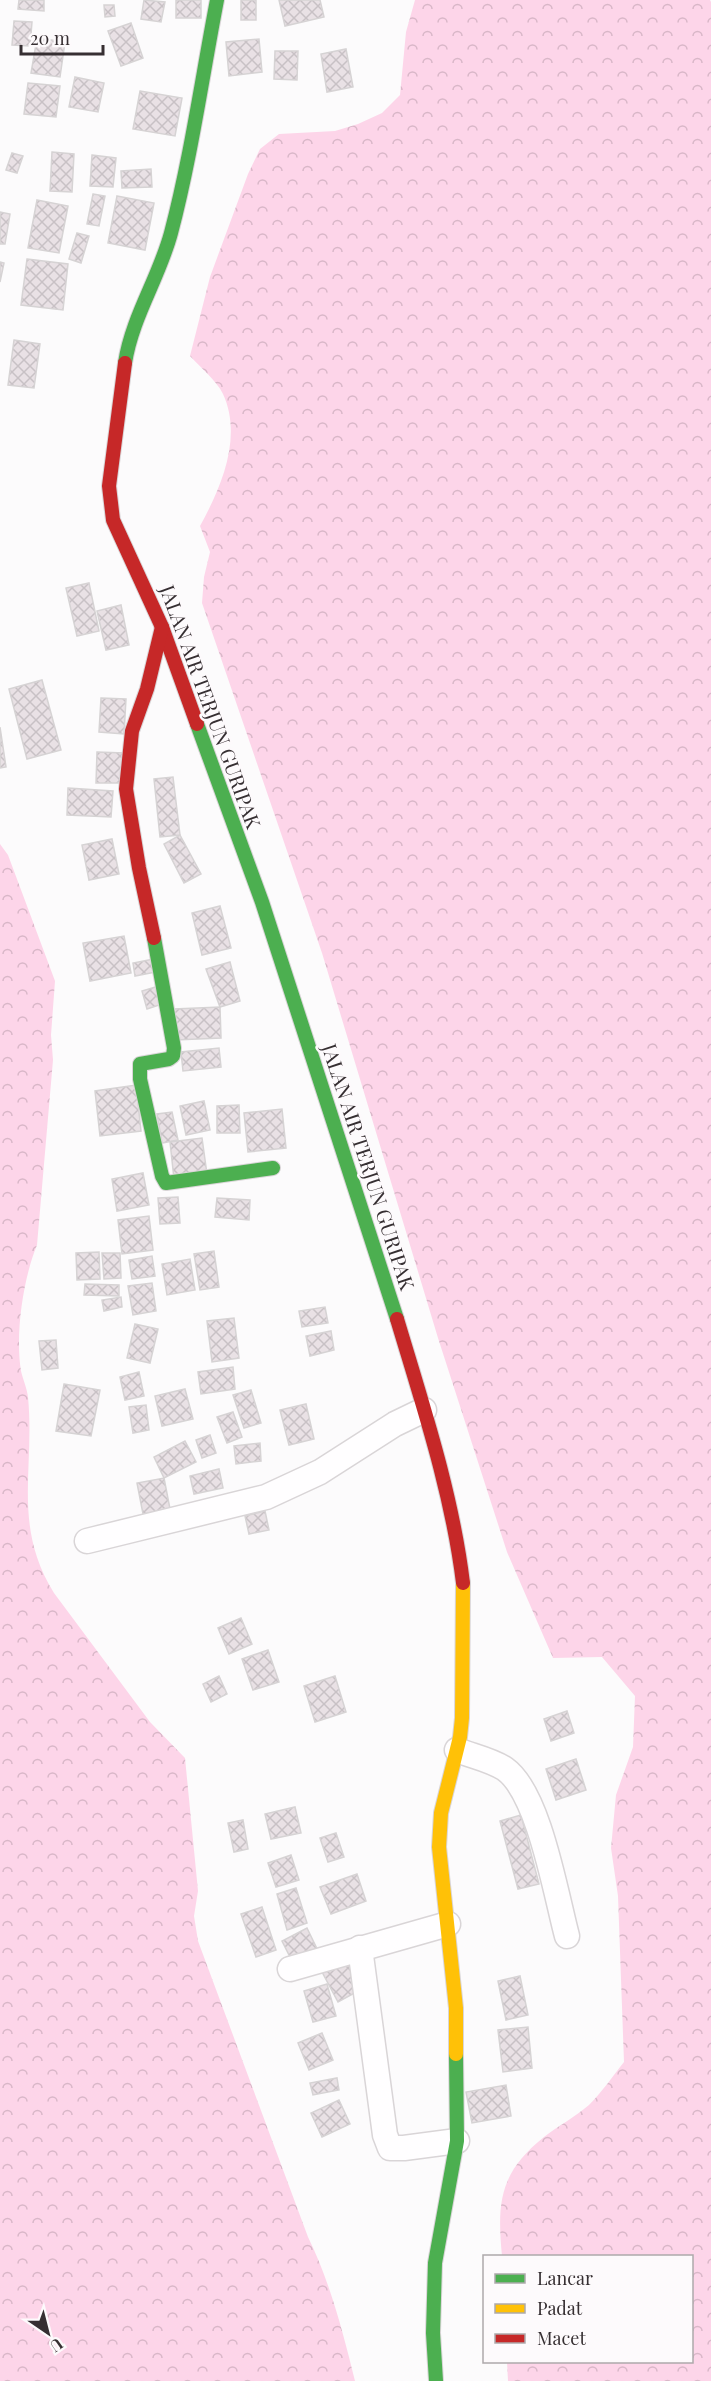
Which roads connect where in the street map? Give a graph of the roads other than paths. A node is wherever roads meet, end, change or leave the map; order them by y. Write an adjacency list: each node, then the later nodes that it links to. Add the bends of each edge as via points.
1 (217, 0): 2 (street, JALAN AIR TERJUN GURIPAK, via 170,236 126,355 113,442 113,520)
2 (162, 627): 3 (street, via 132,731 126,789 174,1047 169,1059 140,1064 140,1079 166,1183); 4 (street, JALAN AIR TERJUN GURIPAK, via 262,902)
3 (273, 1168)
4 (424, 1410): 5 (street, via 320,1472 266,1497); 6 (street, JALAN AIR TERJUN GURIPAK, via 457,1536 464,1591 463,1695)
5 (87, 1541)
6 (457, 1750): 7 (street, JALAN AIR TERJUN GURIPAK, via 441,1813 439,1847); 8 (street, via 503,1767 531,1805)
7 (448, 1924): 9 (street); 11 (street, JALAN AIR TERJUN GURIPAK, via 456,2008)
8 (567, 1936)
9 (360, 1948): 10 (street); 11 (street, via 385,2135 390,2148)
10 (290, 1969)
11 (457, 2141): 12 (street, JALAN AIR TERJUN GURIPAK, via 435,2263)
12 (436, 2381)

